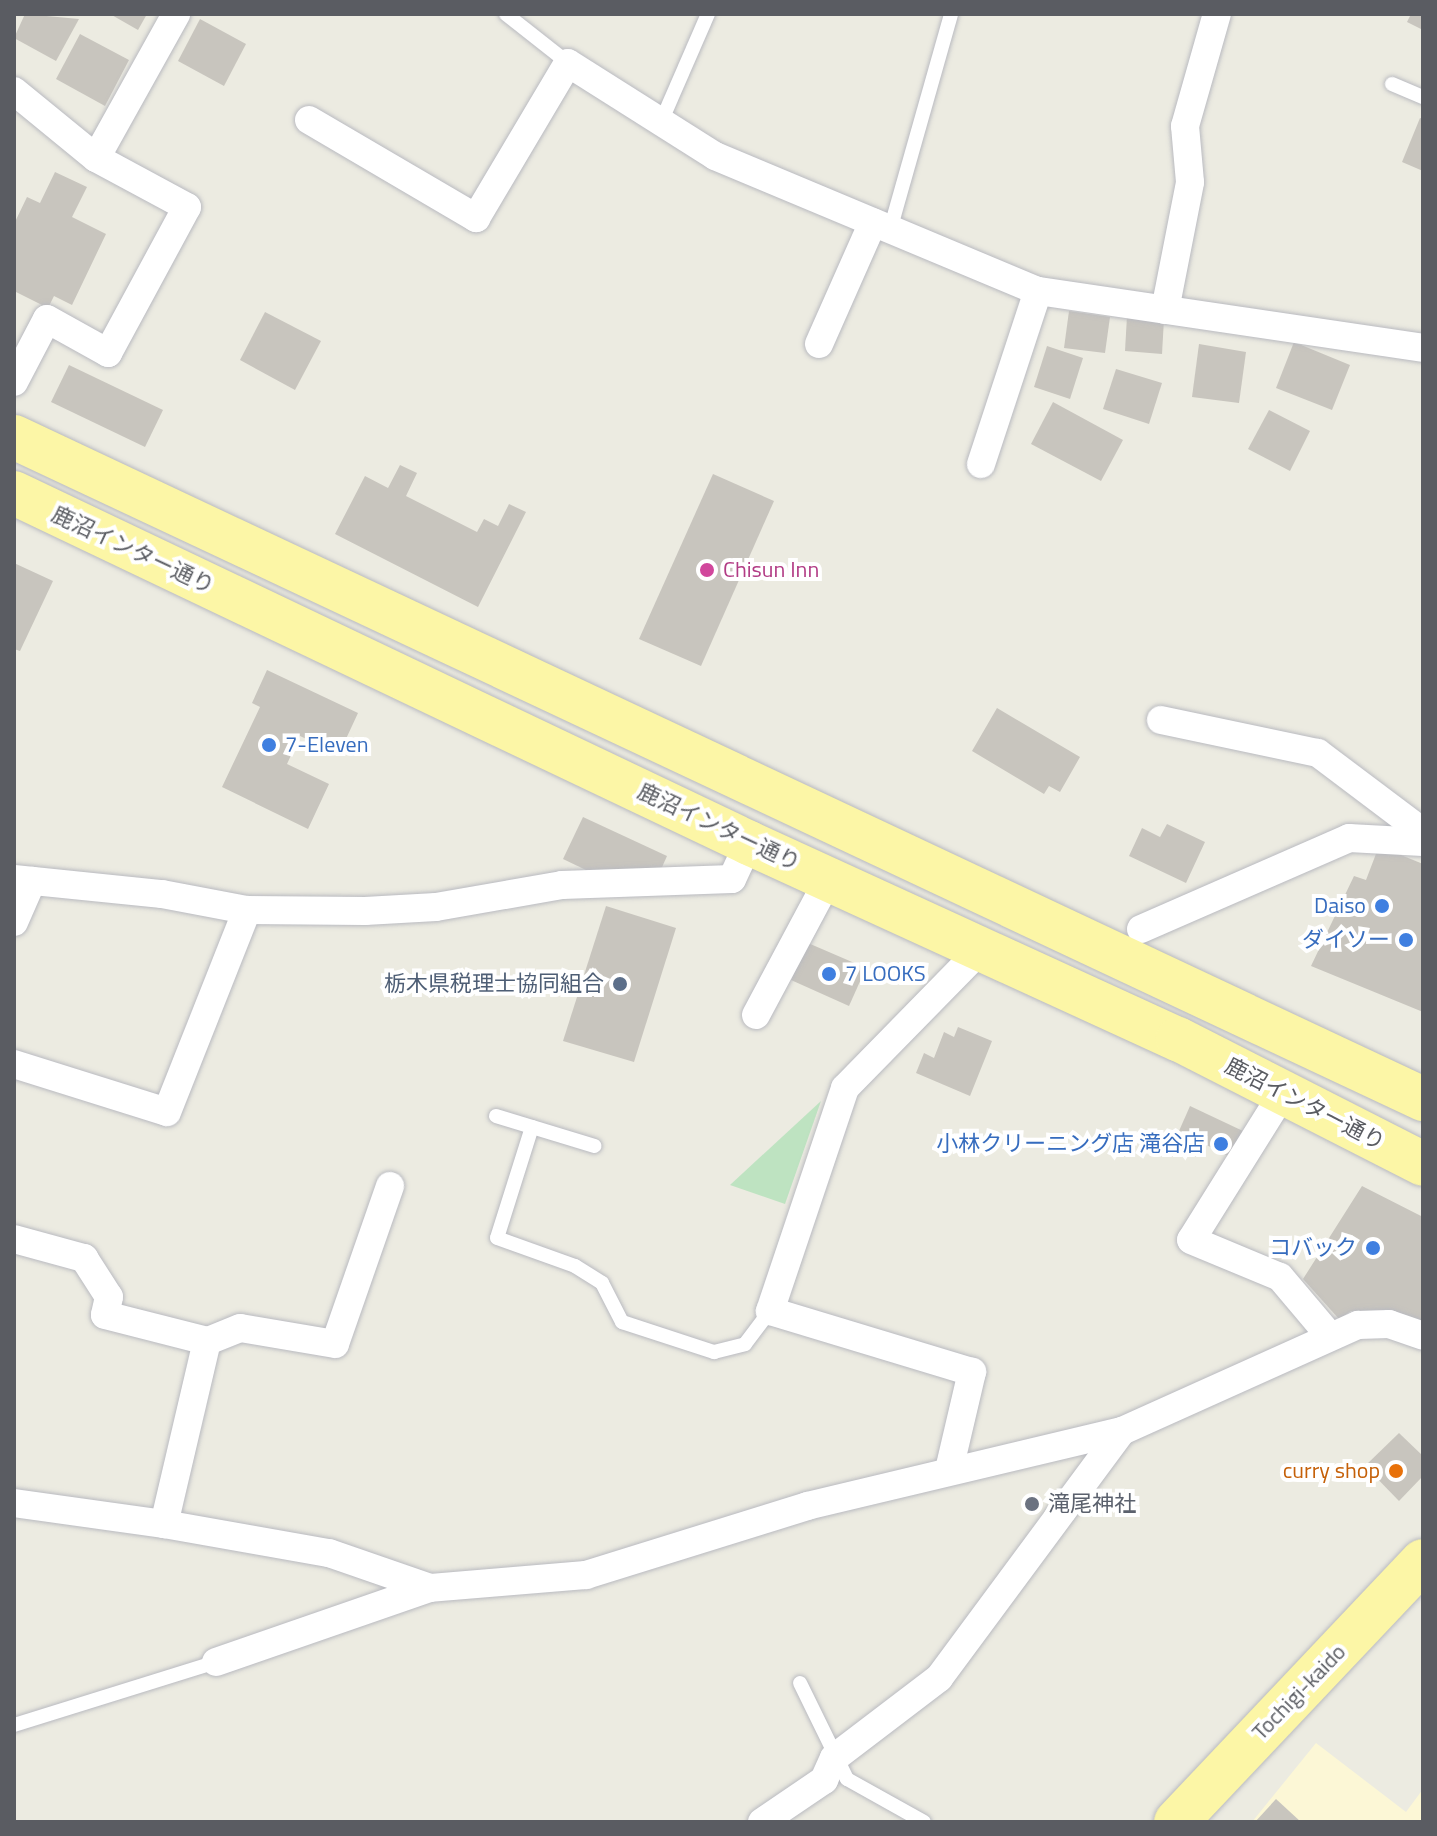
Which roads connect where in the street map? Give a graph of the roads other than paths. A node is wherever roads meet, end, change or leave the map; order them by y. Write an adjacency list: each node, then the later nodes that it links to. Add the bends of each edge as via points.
1 (176, 14): 12 (street)
2 (506, 14): 6 (lane)
3 (708, 14): 11 (lane)
4 (951, 14): 13 (lane)
5 (1217, 14): 15 (street, via 1185,126 1190,182)
6 (568, 63): 10 (street, via 476,218); 11 (street)
7 (1392, 84): 9 (lane)
8 (14, 91): 12 (street)
9 (1423, 97)
10 (309, 120)
11 (661, 122): 13 (street, via 715,156)
12 (96, 158): 18 (street, via 187,207 108,353 47,319)
13 (881, 226): 14 (street); 16 (street)
14 (1038, 291): 15 (street); 20 (street)
15 (1165, 310): 17 (street)
16 (819, 344)
17 (1423, 347)
18 (14, 382)
19 (14, 437): 35 (main road)
20 (981, 464)
21 (14, 493): 25 (main road, 鹿沼インター通り)
22 (1161, 720): 23 (street, via 1318,753)
23 (1423, 832)
24 (1423, 842): 30 (street, via 1349,838)
25 (749, 843): 26 (main road, 鹿沼インター通り); 28 (street, via 732,879 562,885 436,907)
26 (829, 878): 31 (main road, 鹿沼インター通り); 32 (street)
27 (23, 880): 28 (street, via 162,894); 29 (street)
28 (247, 910): 33 (street, via 167,1112)
29 (14, 922)
30 (1141, 929)
31 (981, 949): 34 (main road, 鹿沼インター通り); 42 (street, via 845,1088)
32 (756, 1015)
33 (14, 1064)
34 (1283, 1093): 39 (main road, 鹿沼インター通り); 43 (street, via 1191,1240 1280,1277)
35 (1423, 1099)
36 (496, 1116): 37 (lane)
37 (532, 1127): 38 (lane); 42 (lane, via 497,1238 575,1266 602,1283 622,1322 714,1352 745,1344)
38 (595, 1146)
39 (1423, 1164)
40 (390, 1186): 45 (street, via 335,1344 240,1328)
41 (14, 1239): 45 (street, via 84,1258 109,1297 105,1315)
42 (770, 1311): 47 (street, via 972,1372)
43 (1329, 1335): 44 (street, via 1358,1325 1389,1324); 46 (street)
44 (1423, 1336)
45 (207, 1341): 49 (street)
46 (1122, 1431): 47 (street); 55 (street, via 939,1678)
47 (949, 1470): 51 (street, via 807,1506 586,1575)
48 (14, 1503): 49 (street)
49 (164, 1524): 51 (street, via 329,1553)
50 (1423, 1561): 58 (main road, Tochigi-kaido)
51 (430, 1588): 52 (street)
52 (216, 1662): 54 (lane)
53 (800, 1683): 55 (lane)
54 (14, 1725)
55 (834, 1758): 56 (street, via 824,1780); 57 (lane, via 847,1779)
56 (762, 1822)
57 (924, 1822)
58 (1176, 1822)

